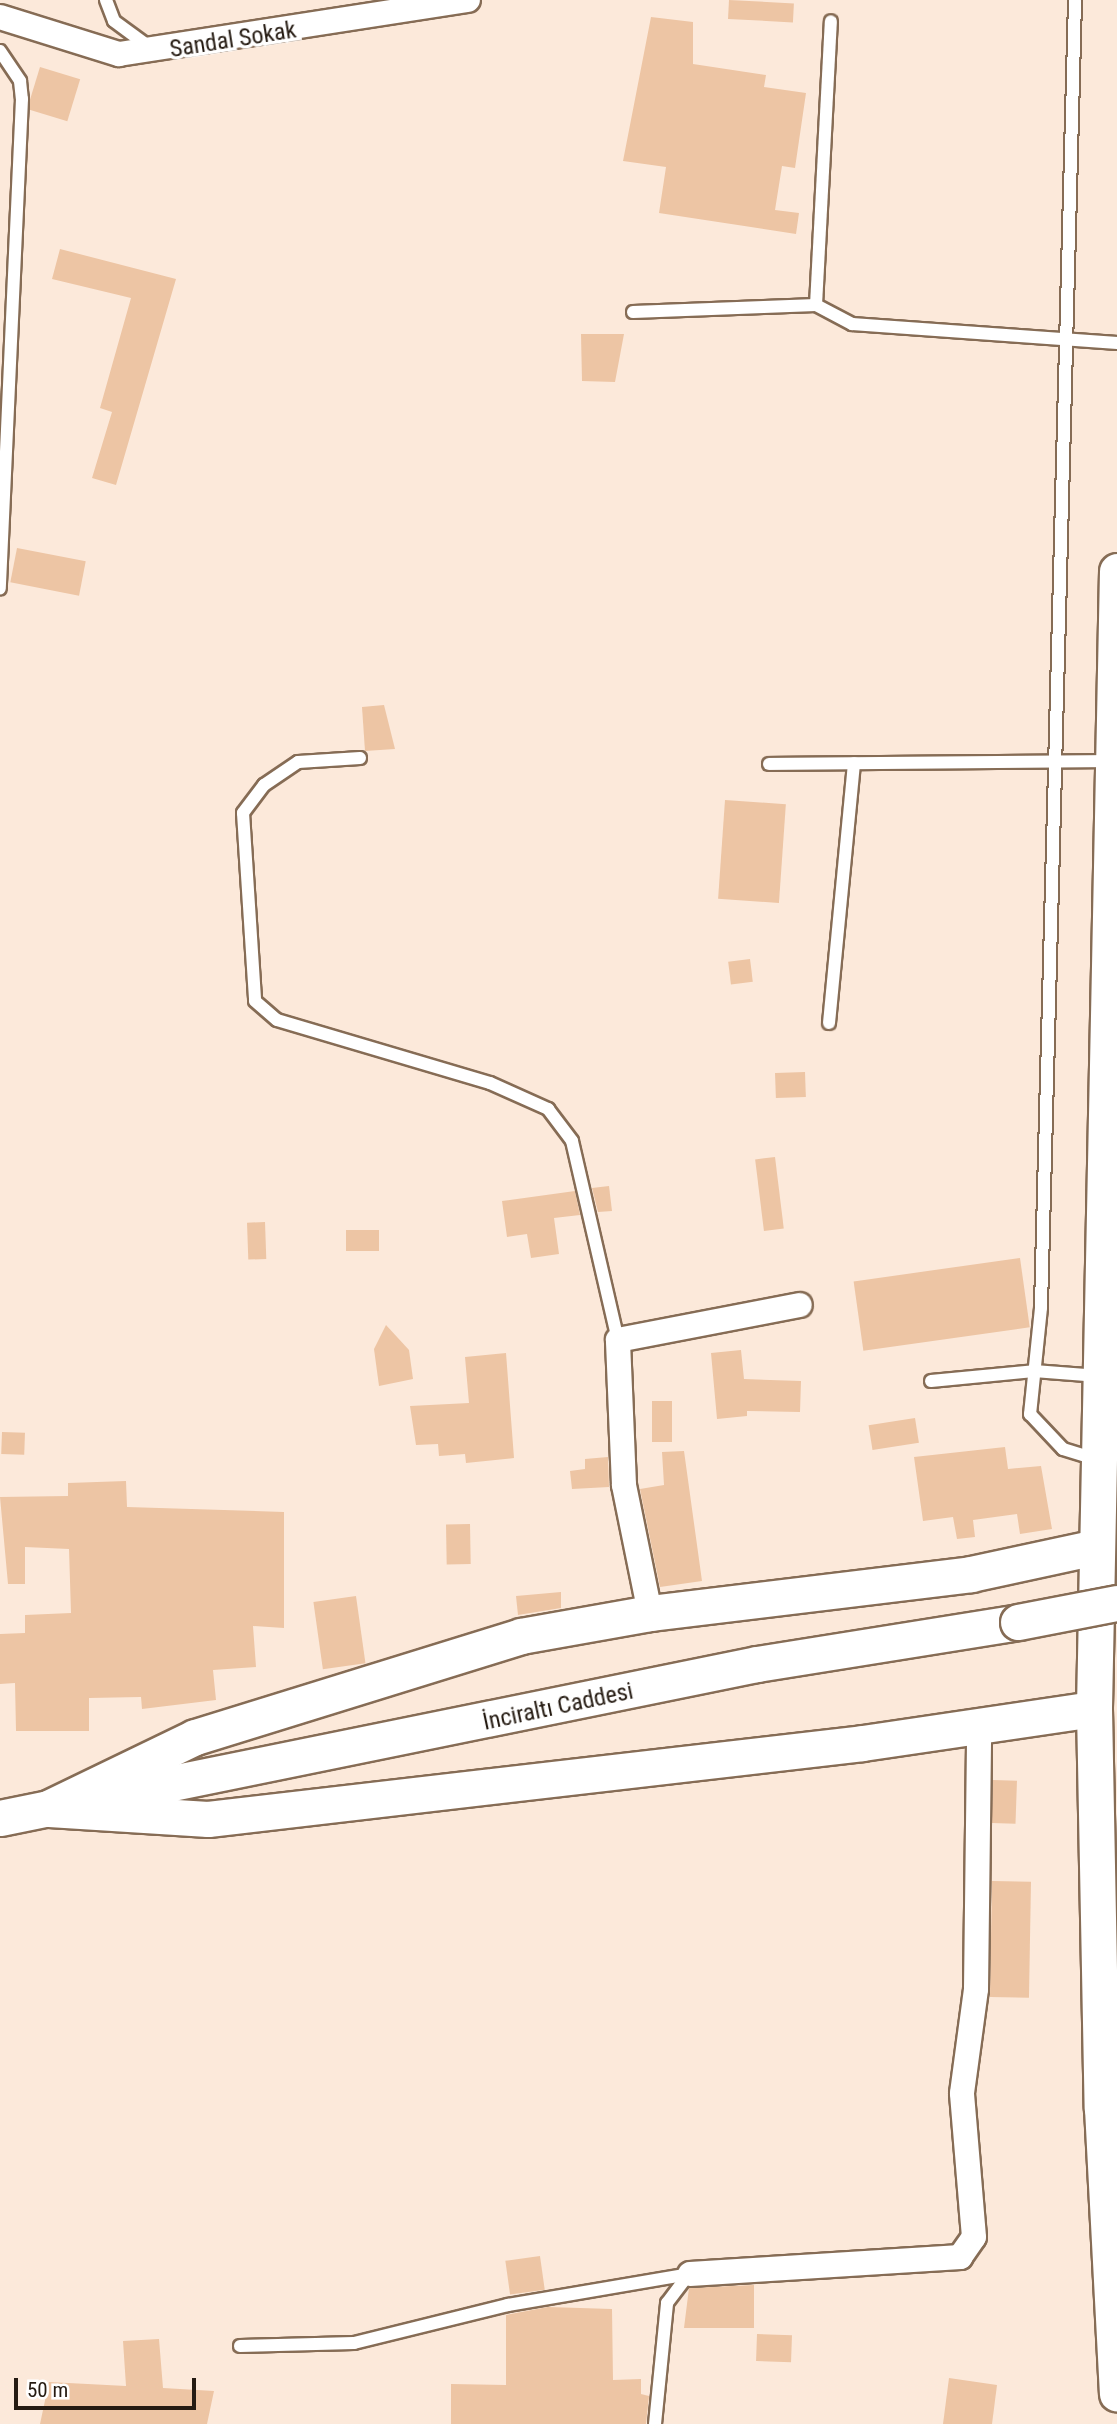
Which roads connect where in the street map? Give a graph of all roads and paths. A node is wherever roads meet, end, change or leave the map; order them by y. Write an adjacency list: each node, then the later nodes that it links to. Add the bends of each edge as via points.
1 (106, 0): 7 (lane, via 114,21 134,39)
2 (468, 0): 7 (street, Sandal Sokak)
3 (1075, 0): 10 (lane)
4 (0, 17): 7 (street, Sandal Sokak, via 119,54)
5 (831, 22): 8 (lane)
6 (0, 51): 13 (lane, via 20,81 22,99)
7 (163, 52)
8 (816, 305): 9 (lane); 10 (lane, via 852,324)
9 (633, 312)
10 (1068, 341): 11 (lane); 16 (lane)
11 (1117, 343)
12 (1117, 571): 15 (main road)
13 (0, 589)
14 (360, 758): 21 (lane, via 298,762 264,785 243,813 255,1001 277,1020 465,1074 548,1109 572,1141)
15 (1110, 761): 16 (lane); 23 (main road)
16 (1055, 762): 17 (lane); 22 (lane)
17 (855, 763): 18 (lane); 19 (lane)
18 (769, 764)
19 (829, 1023)
20 (800, 1305): 21 (street)
21 (618, 1340): 28 (street, via 624,1485)
22 (1034, 1371): 23 (lane); 24 (lane); 25 (lane, via 1030,1414 1063,1449)
23 (1099, 1376): 25 (main road)
24 (931, 1381)
25 (1098, 1461): 26 (main road)
26 (1096, 1547): 28 (main road, via 971,1574); 29 (main road)
27 (1117, 1603): 31 (main road, İnciraltı Caddesi, bridge, via 757,1664)
28 (650, 1613): 31 (main road, via 521,1636 195,1737)
29 (1094, 1709): 30 (main road); 35 (main road, via 1102,2108)
30 (979, 1726): 31 (main road, via 208,1819); 33 (street, via 975,1989 962,2093 974,2237 960,2257)
31 (46, 1809): 32 (main road, İnciraltı Caddesi)
32 (0, 1818)
33 (690, 2273): 34 (lane, via 508,2305 354,2343); 36 (lane, via 667,2303)
34 (240, 2346)
35 (1117, 2394)
36 (655, 2424)

